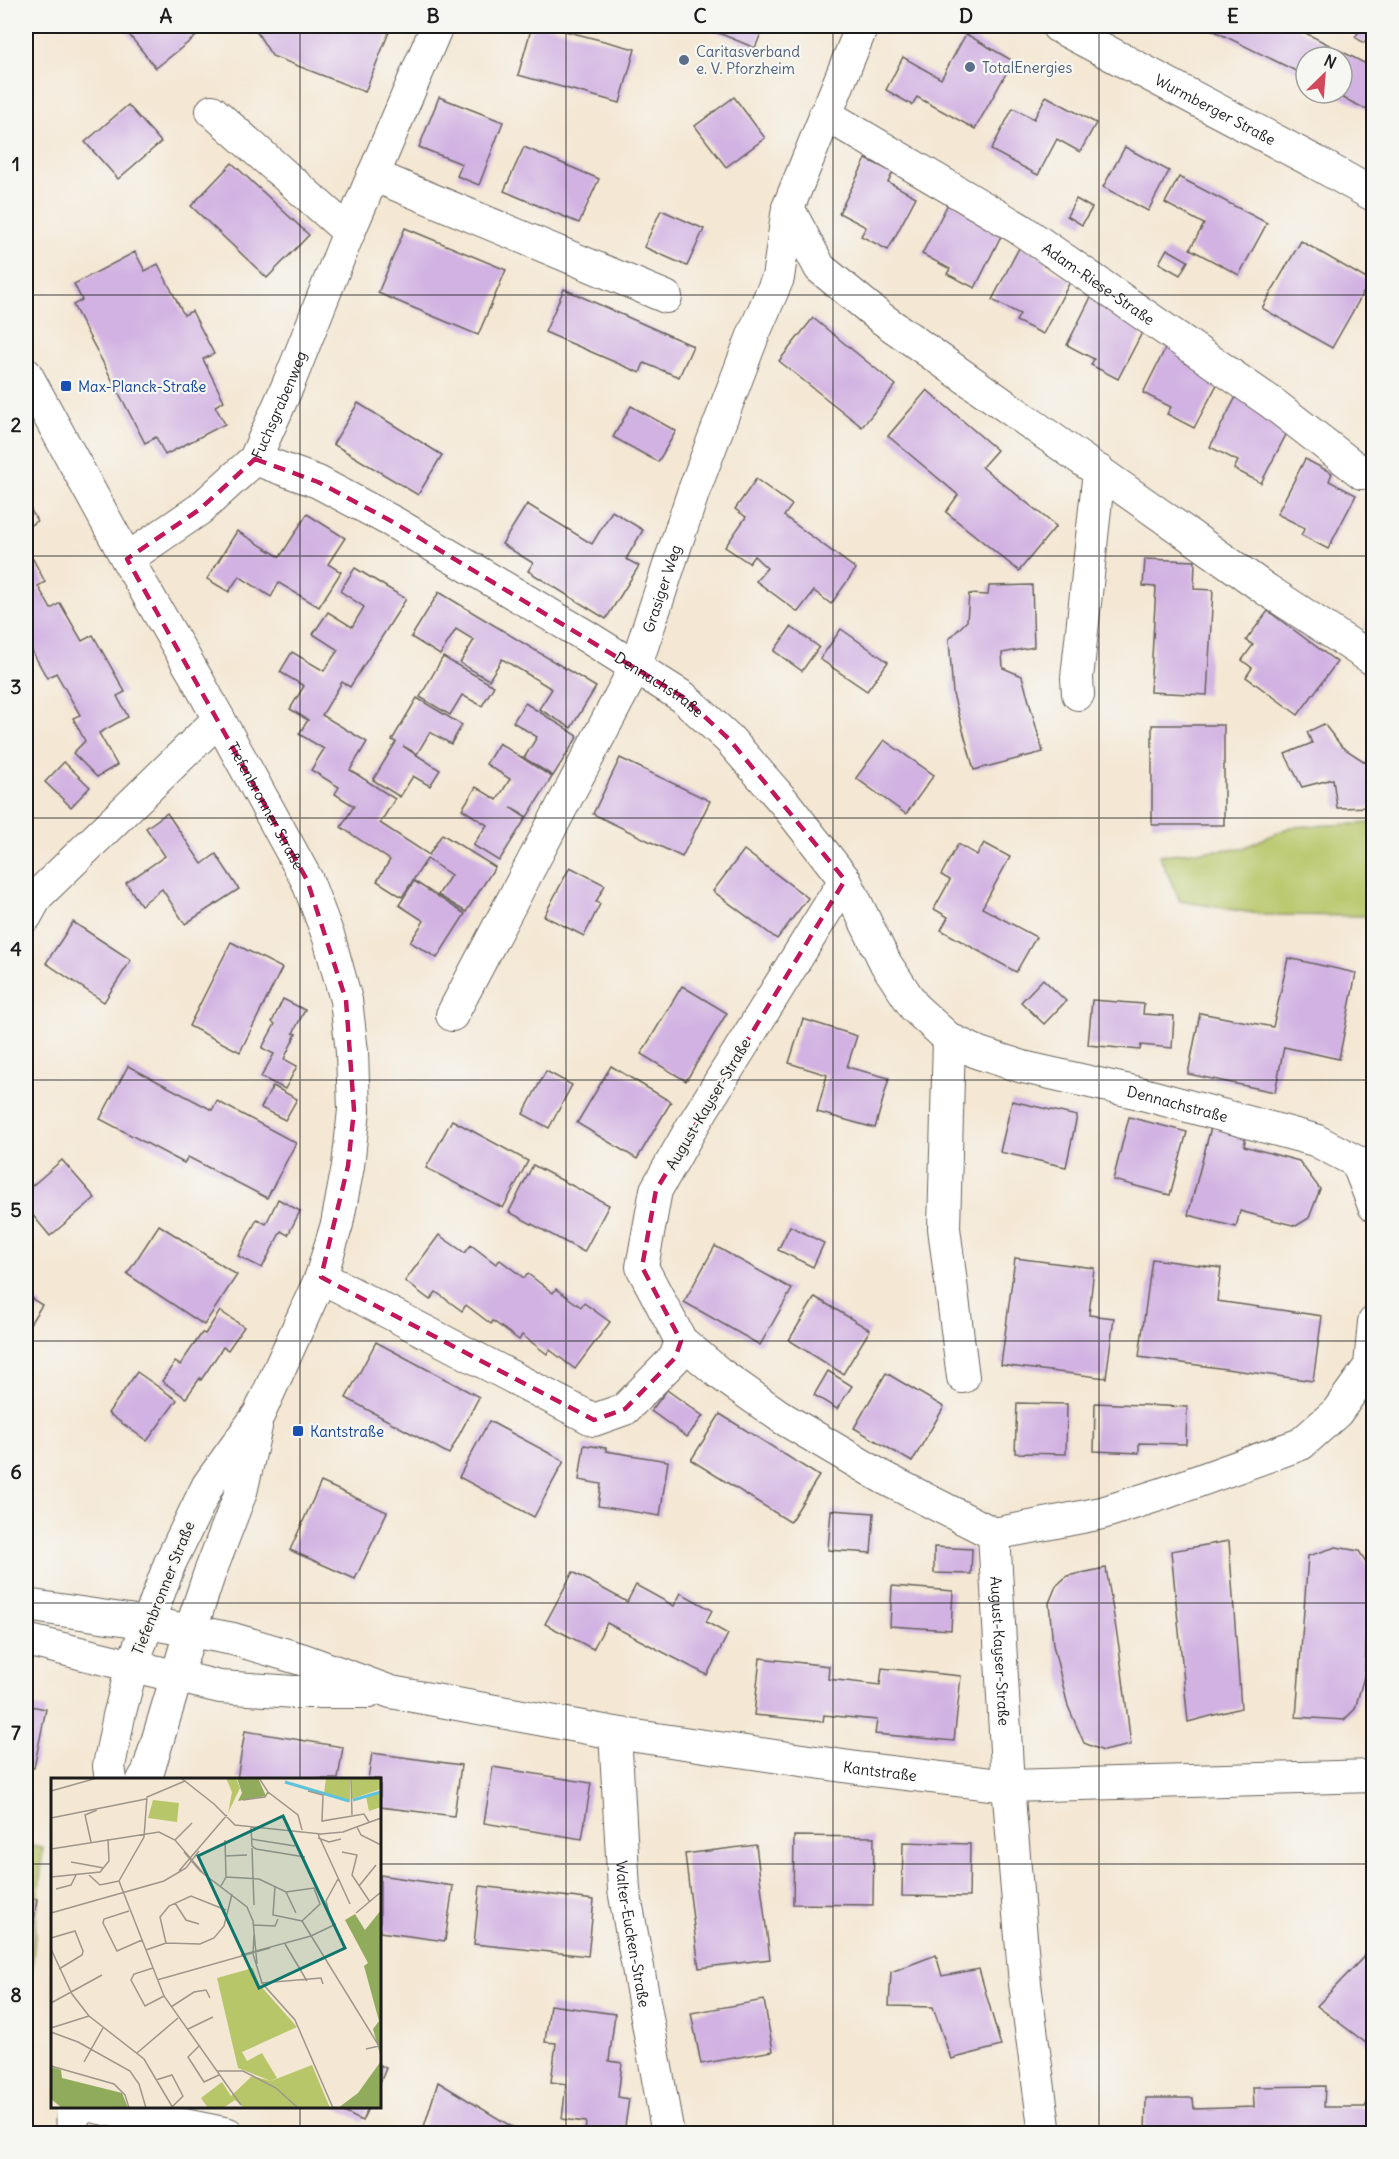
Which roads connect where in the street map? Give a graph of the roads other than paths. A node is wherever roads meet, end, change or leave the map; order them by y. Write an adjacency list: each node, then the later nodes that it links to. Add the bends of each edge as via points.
1 (437, 26): 6 (street, Fuchsgrabenweg)
2 (862, 26): 5 (street)
3 (1058, 26): 7 (main road, Wurmberger Straße)
4 (212, 111): 9 (street)
5 (825, 114): 8 (street); 14 (street, Adam-Riese-Straße, via 1020,229 1272,403)
6 (373, 175): 9 (street, Fuchsgrabenweg); 10 (street)
7 (1374, 195)
8 (788, 208): 13 (street, via 820,268 881,318); 17 (street, Grasiger Weg, via 778,278 693,493)
9 (349, 232): 12 (street, Fuchsgrabenweg)
10 (666, 297)
11 (26, 374): 15 (street, Tiefenbronner Straße)
12 (255, 459): 15 (street, Fuchsgrabenweg, via 200,510); 17 (street, Dennachstraße, via 318,482 383,517)
13 (1100, 471): 16 (street, via 1267,590); 18 (street)
14 (1362, 473)
15 (127, 559): 19 (street, Tiefenbronner Straße)
16 (1374, 660)
17 (635, 668): 20 (street, Dennachstraße, via 683,697 729,739); 22 (street, Grasiger Weg)
18 (1078, 694)
19 (219, 719): 21 (street); 25 (street, Tiefenbronner Straße, via 307,880 346,1000 354,1110 337,1224)
20 (845, 880): 23 (street, Dennachstraße, via 886,964 915,1008); 27 (street, August-Kayser-Straße, via 656,1190 642,1267)
21 (29, 900)
22 (452, 1015)
23 (949, 1039): 24 (street, Dennachstraße, via 1023,1067 1315,1140 1357,1162); 28 (street, via 944,1228)
24 (1374, 1206)
25 (321, 1277): 27 (street, via 594,1420 625,1409 675,1358); 31 (street, Tiefenbronner Straße)
26 (1373, 1333): 30 (street, via 1370,1366)
27 (681, 1341): 32 (street, August-Kayser-Straße, via 783,1419 884,1478)
28 (963, 1377)
29 (1374, 1398): 30 (street)
30 (1337, 1412): 32 (street, via 1301,1444 1162,1494 1102,1513)
31 (259, 1414): 34 (street, Tiefenbronner Straße, via 208,1485 171,1563); 35 (street, Tiefenbronner Straße, via 242,1492)
32 (994, 1534): 44 (street, August-Kayser-Straße)
33 (26, 1605): 34 (street, Kantstraße)
34 (149, 1623): 35 (street, Kantstraße); 37 (street, Tiefenbronner Straße)
35 (190, 1629): 38 (street, Tiefenbronner Straße); 39 (street, Kantstraße, via 301,1659)
36 (26, 1640): 37 (street, Kantstraße)
37 (132, 1666): 38 (street, Kantstraße); 42 (street, Tiefenbronner Straße, via 109,1766)
38 (176, 1677): 39 (street, Kantstraße, via 220,1687); 43 (street, Tiefenbronner Straße)
39 (391, 1692): 40 (street, Kantstraße)
40 (615, 1733): 44 (street, Kantstraße); 49 (street, Walter-Eucken-Straße, via 624,1890)
41 (1374, 1776): 44 (street, Kantstraße)
42 (111, 1778)
43 (143, 1778)
44 (1008, 1786): 50 (street, August-Kayser-Straße, via 1025,1984)
45 (72, 2108): 47 (street)
46 (101, 2108): 48 (street)
47 (73, 2133)
48 (228, 2133)
49 (668, 2133)
50 (1045, 2133)

